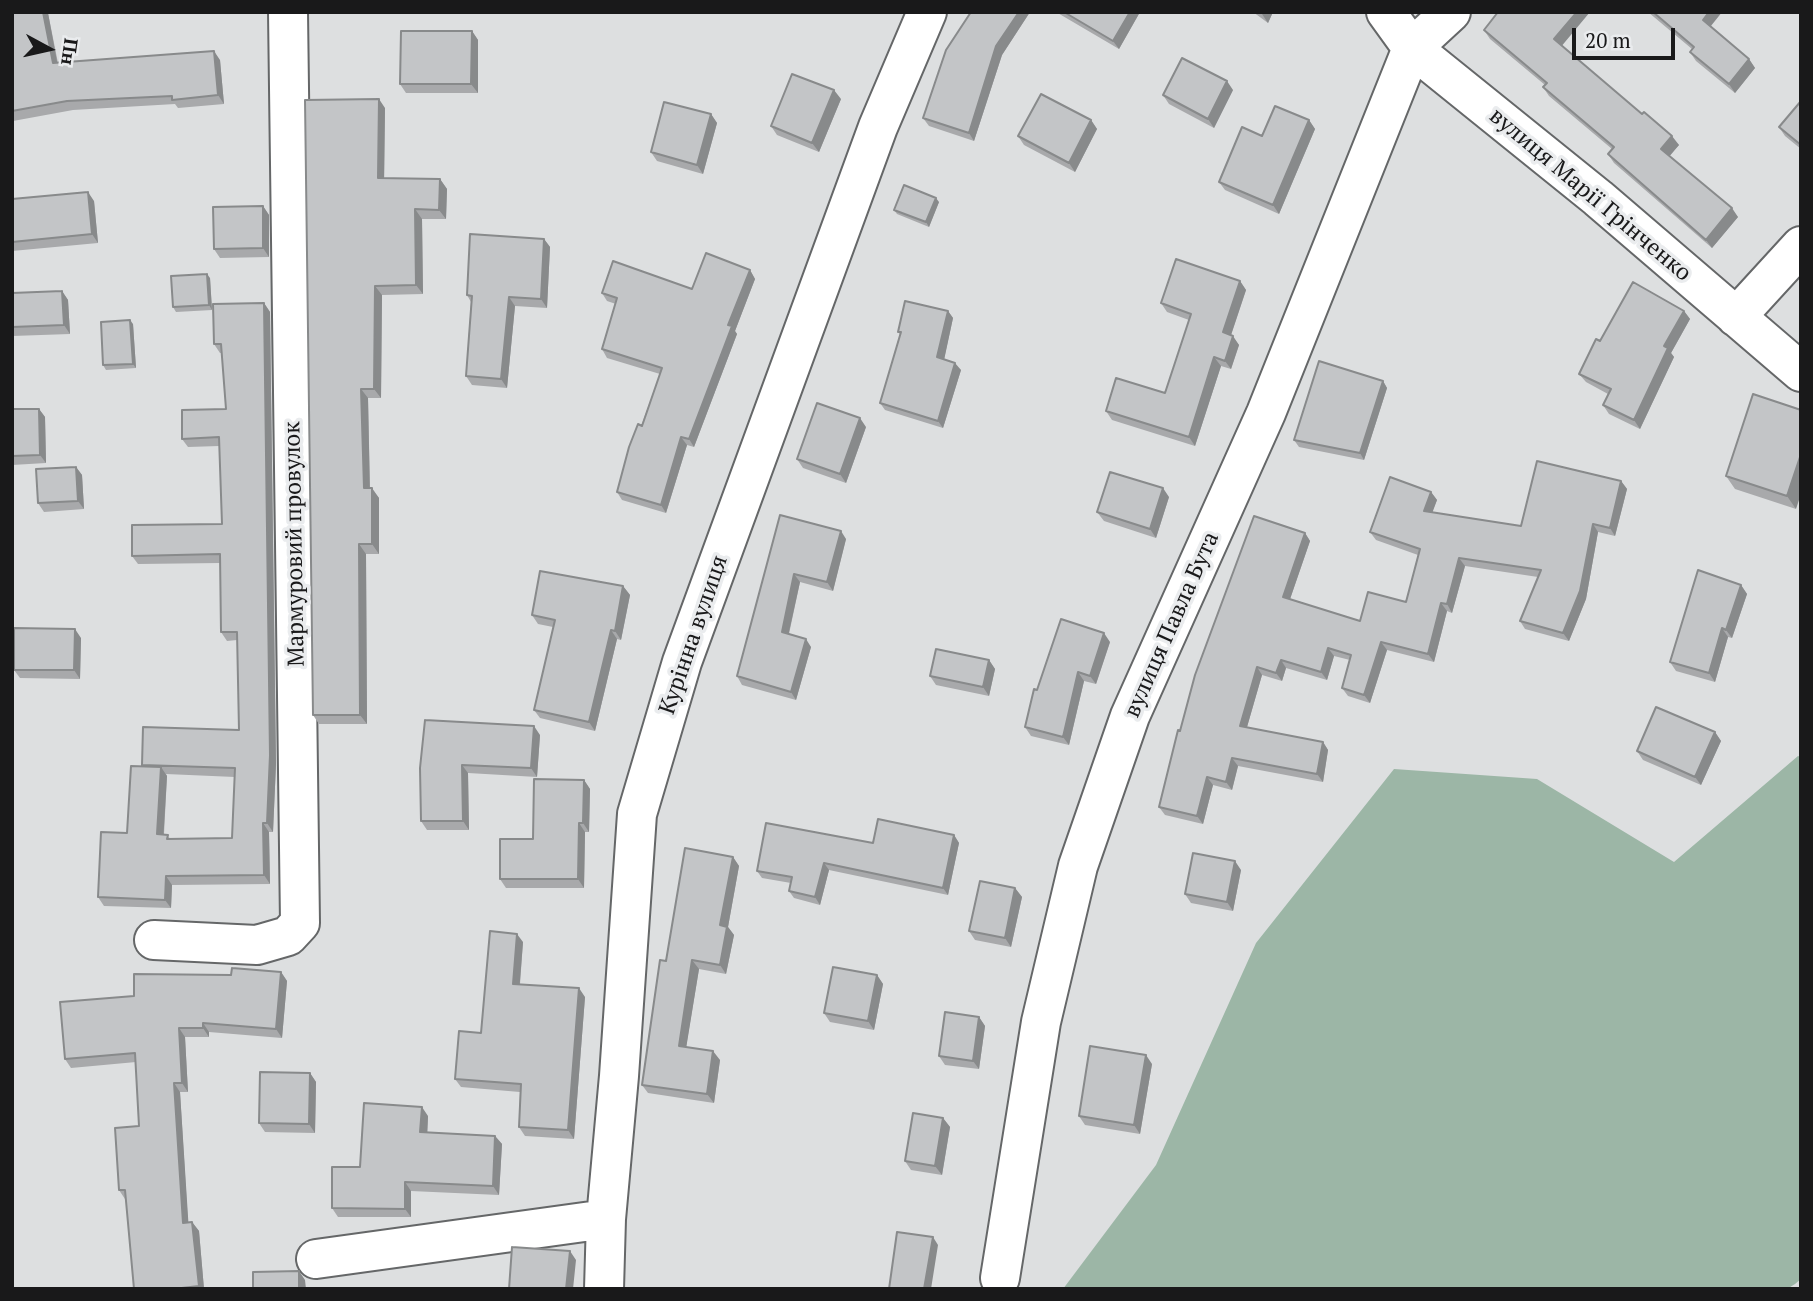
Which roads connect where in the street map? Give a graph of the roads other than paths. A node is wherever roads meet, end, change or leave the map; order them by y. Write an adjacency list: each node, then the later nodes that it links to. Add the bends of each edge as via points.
1 (288, 12): 9 (street, Мармуровий провулок, via 300,923 288,936 257,945)
2 (927, 12): 10 (street, Курінна вулиця, via 878,127 682,662 637,814)
3 (1386, 12): 5 (street, вулиця Марії Грінченко)
4 (1451, 12): 5 (street, вулиця Павла Бута)
5 (1412, 48): 7 (street, вулиця Марії Грінченко, via 1598,198); 12 (street, вулиця Павла Бута, via 1266,413 1130,716 1079,866 1041,1022)
6 (1801, 246): 7 (street)
7 (1735, 317): 8 (street, вулиця Марії Грінченко)
8 (1801, 372)
9 (154, 940)
10 (606, 1219): 11 (street); 13 (street, Курінна вулиця)
11 (316, 1259)
12 (1000, 1278)
13 (604, 1289)

